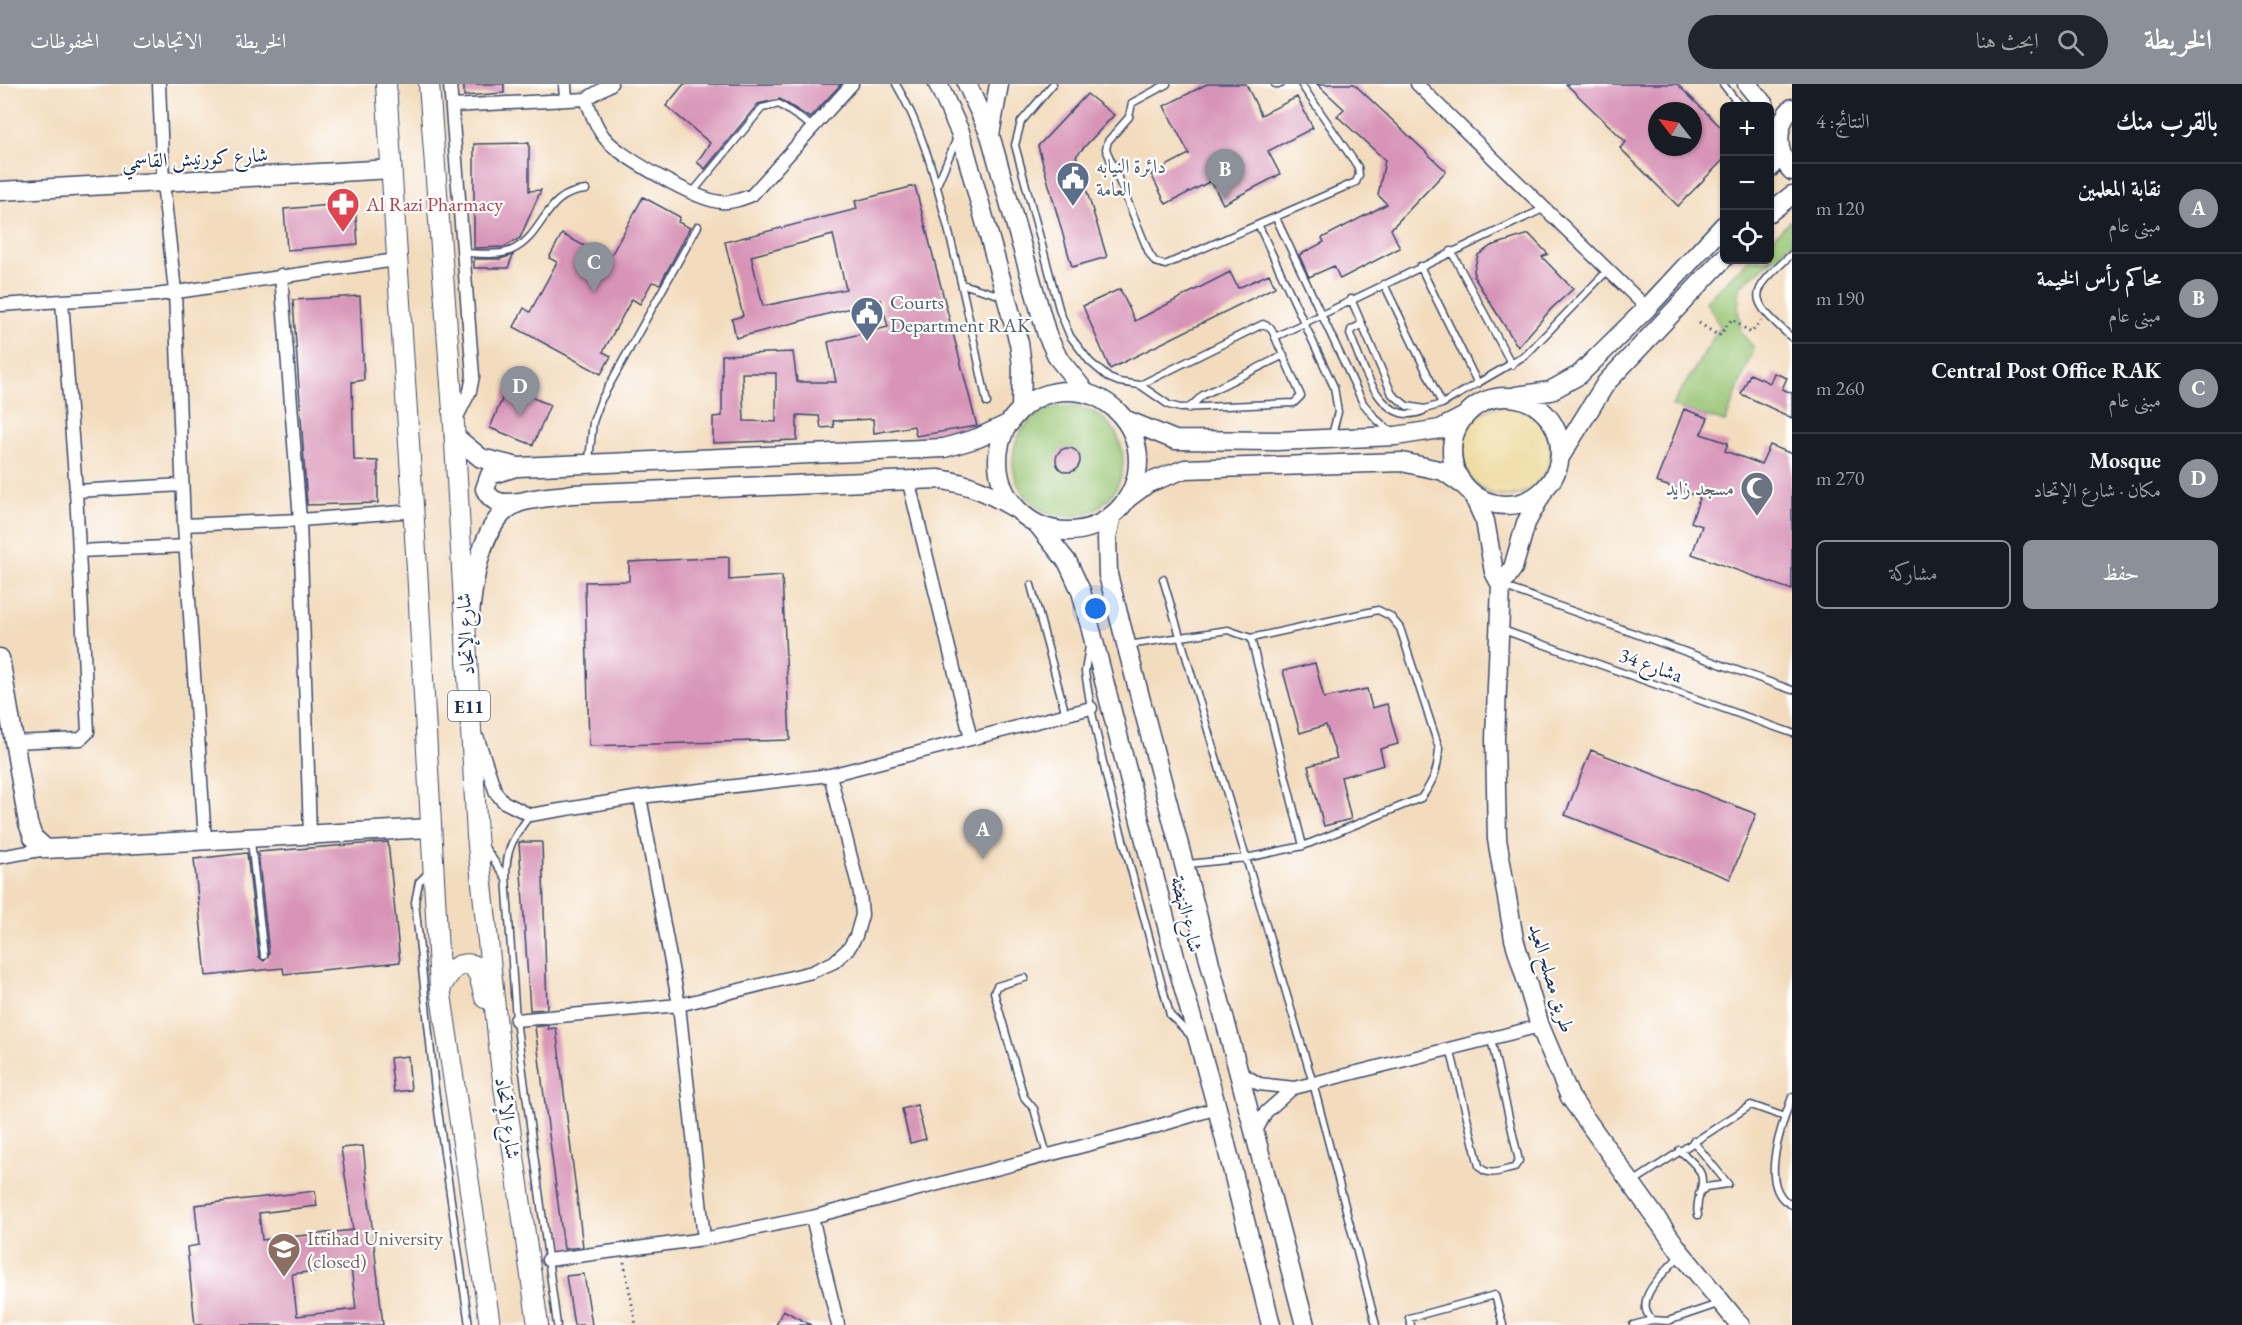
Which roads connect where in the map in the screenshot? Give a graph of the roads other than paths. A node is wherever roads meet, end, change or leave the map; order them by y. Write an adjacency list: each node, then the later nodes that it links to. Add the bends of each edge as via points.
1 (159, 84): 35 (street)
2 (386, 84): 33 (main road, E11)
3 (429, 84): 85 (main road, شارع الإتحاد / E11)
4 (450, 84): 24 (street)
5 (565, 84): 21 (street)
6 (611, 84): 20 (street)
7 (852, 84): 27 (street)
8 (896, 84): 36 (lane, via 912,110)
9 (938, 84): 29 (street)
10 (967, 84): 30 (street)
11 (999, 84): 30 (street)
12 (1053, 84): 60 (lane, via 1021,122 1015,145)
13 (1167, 84): 46 (lane, via 1132,103 1129,117 1106,145 1152,258 1160,264 1170,264)
14 (1275, 84): 15 (lane)
15 (1281, 84)
16 (1301, 84): 43 (lane, via 1358,167 1359,175 1354,184)
17 (1417, 84): 41 (street)
18 (1723, 84): 22 (lane)
19 (1748, 84): 23 (street)
20 (586, 99): 21 (street); 39 (street, via 605,139 632,162)
21 (566, 100): 24 (street)
22 (1737, 102)
23 (1762, 102)
24 (452, 106): 50 (street)
25 (1792, 108): 28 (street)
26 (1774, 120): 28 (street)
27 (813, 127): 39 (street, via 752,195 719,202); 39 (lane, via 779,104 762,108)
28 (1780, 130): 31 (street)
29 (960, 132): 36 (lane); 61 (street)
30 (990, 135): 62 (street)
31 (1780, 149): 32 (street); 34 (street)
32 (1774, 160)
33 (392, 169): 35 (street, شارع كورنيش القاسمي); 52 (main road, E11)
34 (1792, 171)
35 (163, 183): 38 (street, شارع كورنيش القاسمي); 59 (street)
36 (937, 185): 57 (lane)
37 (586, 190): 50 (lane, via 569,191 551,207 527,243 507,253)
38 (0, 191)
39 (693, 192)
40 (1792, 195): 42 (street)
41 (1545, 208): 49 (lane); 55 (street)
42 (1773, 210)
43 (1276, 218): 46 (lane); 67 (lane)
44 (1720, 224): 48 (lane)
45 (698, 226): 89 (lane, via 601,400)
46 (1258, 226): 68 (lane)
47 (1720, 230): 48 (street)
48 (1711, 240): 66 (street)
49 (1451, 251): 54 (lane); 73 (lane)
50 (463, 252): 85 (street, via 473,376 471,391)
51 (1792, 254): 71 (lane, via 1760,284 1757,301 1762,311)
52 (396, 260): 56 (street); 99 (main road, E11)
53 (1720, 263): 88 (street, via 1606,383)
54 (1419, 266): 58 (lane); 74 (lane)
55 (1608, 270): 66 (street); 73 (lane, via 1539,344)
56 (281, 275): 59 (street); 101 (street)
57 (962, 284): 61 (lane); 78 (lane)
58 (1384, 284): 63 (lane); 79 (lane)
59 (175, 291): 64 (street); 92 (street)
60 (1054, 293): 62 (lane); 75 (lane, via 1070,336 1090,362 1115,381)
61 (1007, 298): 82 (street, via 1022,366)
62 (1036, 298): 76 (street, via 1058,358)
63 (1351, 299): 67 (lane); 69 (lane)
64 (62, 301): 65 (street); 95 (street)
65 (0, 305)
66 (1647, 308): 77 (street, via 1570,381 1539,394)
67 (1321, 314): 68 (lane); 86 (lane, via 1363,403)
68 (1304, 323): 70 (lane); 87 (lane, via 1337,395 1338,412)
69 (1362, 324): 81 (lane, via 1392,394 1407,406); 81 (lane, via 1350,334 1380,399 1400,414)
70 (1275, 337): 72 (lane); 75 (lane, via 1269,326 1263,324)
71 (1792, 338)
72 (1284, 355): 80 (lane, via 1203,394); 80 (lane, via 1301,392 1298,401)
73 (1512, 365): 74 (lane)
74 (1478, 384): 79 (lane)
75 (1140, 385): 80 (lane, via 1169,405)
76 (1087, 394): 82 (street, via 1052,393 1035,399); 84 (street, via 1108,403)
77 (1510, 397): 83 (street, via 1492,398); 88 (street, via 1542,410 1553,424)
78 (987, 403)
79 (1442, 404): 81 (lane)
80 (1188, 408)
81 (1425, 410)
82 (1015, 416): 89 (street, via 978,438 944,448); 98 (street, via 1000,444 998,468 1004,491)
83 (1463, 417): 86 (street, via 1440,429); 94 (street, via 1452,444 1454,466)
84 (1124, 419): 87 (street, via 1175,440); 96 (street, via 1138,458 1136,479)
85 (454, 430): 90 (street, via 481,458); 113 (main road, شارع الإتحاد / E11)
86 (1396, 436): 87 (street)
87 (1330, 439)
88 (1560, 457): 93 (street)
89 (589, 465): 90 (street)
90 (518, 467): 97 (street, via 496,471 490,475 485,489 495,502)
91 (908, 479): 97 (street, via 572,494); 98 (street, via 967,484); 121 (street)
92 (182, 485): 95 (street); 102 (street)
93 (1545, 489): 94 (street, via 1518,504 1502,506); 108 (street, طريق مصلح العيد, via 1526,523 1513,568)
94 (1468, 490): 96 (street, via 1443,471 1402,462 1185,469 1167,473); 108 (street, طريق مصلح العيد, via 1485,521 1494,572)
95 (76, 491): 105 (street)
96 (1127, 499): 100 (street)
97 (520, 502): 113 (street, via 489,532 480,558)
98 (1018, 510): 103 (street)
99 (414, 512): 101 (street); 126 (main road, E11)
100 (1113, 515): 103 (street, via 1096,526 1077,531 1057,531); 114 (street, شارع النهضة, via 1107,537 1107,567)
101 (300, 520): 102 (street); 127 (street)
102 (184, 525): 104 (street)
103 (1038, 525): 110 (street, شارع النهضة, via 1075,574)
104 (186, 546): 105 (street); 130 (street)
105 (79, 551): 122 (street, via 88,732 81,739)
106 (1163, 579): 111 (lane)
107 (1031, 585): 119 (lane)
108 (1501, 585): 109 (street, طريق مصلح العيد); 116 (lane)
109 (1499, 629): 120 (lane, شارع 34a); 143 (street, طريق مصلح العيد, via 1497,839 1514,939)
110 (1093, 631): 117 (lane, via 1085,672); 145 (street, شارع النهضة)
111 (1182, 638): 112 (lane, via 1228,630); 114 (lane); 134 (lane)
112 (1251, 638): 131 (lane); 131 (lane, via 1364,611 1378,610 1390,616 1400,628 1439,748 1434,782 1421,798)
113 (466, 641): 118 (main road, شارع الإتحاد / E11)
114 (1128, 645): 135 (street, شارع النهضة)
115 (0, 658): 122 (street)
116 (1792, 690)
117 (1091, 708): 119 (street); 145 (lane, via 1170,1016)
118 (470, 709): 125 (street, via 496,793 504,802); 128 (main road, شارع الإتحاد / E11)
119 (1065, 715): 121 (street)
120 (1792, 733)
121 (971, 739): 123 (street)
122 (14, 742): 132 (street, via 28,823 33,837)
123 (830, 775): 124 (street); 141 (street, via 860,893 862,915 849,948 834,962 812,972)
124 (640, 797): 125 (street); 141 (street)
125 (530, 815): 137 (lane, via 506,857)
126 (430, 828): 127 (street); 136 (main road, E11)
127 (310, 835): 129 (street)
128 (477, 836): 137 (lane); 147 (main road, شارع الإتحاد / E11)
129 (251, 838): 130 (street); 138 (lane)
130 (205, 840): 132 (street)
131 (1303, 846): 134 (lane)
132 (46, 849): 133 (street)
133 (0, 857)
134 (1246, 858): 135 (lane); 149 (lane)
135 (1185, 864): 148 (street, شارع النهضة)
136 (432, 868): 140 (main road, E11); 158 (lane, via 419,882 415,902)
137 (506, 877): 142 (lane)
138 (264, 956)
139 (1025, 978): 159 (lane, via 997,986 994,992 1024,1097 1034,1109)
140 (440, 988): 147 (main road, via 453,967 462,963 473,965 479,975); 156 (main road, E11)
141 (679, 1005): 142 (street); 165 (street)
142 (516, 1020): 167 (lane)
143 (1540, 1026): 144 (street); 160 (street, طريق مصلح العيد, via 1570,1097)
144 (1491, 1038): 146 (street); 146 (lane, via 1519,1158 1517,1166 1506,1170 1487,1173 1479,1166)
145 (1200, 1045): 152 (street, شارع النهضة)
146 (1450, 1048): 149 (street)
147 (501, 1065): 172 (main road, شارع الإتحاد / E11)
148 (1238, 1071): 150 (street, via 1259,1084); 154 (street, شارع النهضة)
149 (1312, 1083): 150 (street); 177 (lane)
150 (1294, 1088): 154 (street, via 1266,1112)
151 (1792, 1097): 153 (lane)
152 (1217, 1108): 159 (street); 175 (street, شارع النهضة)
153 (1785, 1117): 155 (lane, via 1751,1105); 162 (lane, via 1777,1136 1775,1180 1787,1203)
154 (1255, 1134): 176 (street, شارع النهضة)
155 (1693, 1141): 157 (lane); 161 (lane, via 1728,1184 1706,1187)
156 (463, 1149): 158 (lane); 171 (main road, E11)
157 (1679, 1150): 160 (lane); 161 (lane, via 1700,1171)
158 (443, 1153): 170 (lane)
159 (1047, 1156): 164 (street)
160 (1632, 1183): 166 (street, طريق مصلح العيد)
161 (1698, 1195): 163 (lane)
162 (1792, 1205)
163 (1698, 1215)
164 (812, 1217): 165 (street); 174 (street)
165 (704, 1239): 167 (street)
166 (1682, 1253): 168 (street, طريق مصلح العيد); 169 (lane, via 1644,1303 1645,1313)
167 (548, 1260): 173 (lane)
168 (1721, 1303): 169 (lane, via 1668,1321); 181 (street, طريق مصلح العيد)
169 (1652, 1320): 180 (lane)
170 (469, 1325)
171 (490, 1325)
172 (538, 1325)
173 (557, 1325)
174 (838, 1325)
175 (1271, 1325)
176 (1305, 1325)
177 (1376, 1325)
178 (1411, 1325): 179 (lane, via 1409,1318 1495,1295)
179 (1503, 1325)
180 (1633, 1325)
181 (1740, 1325)

